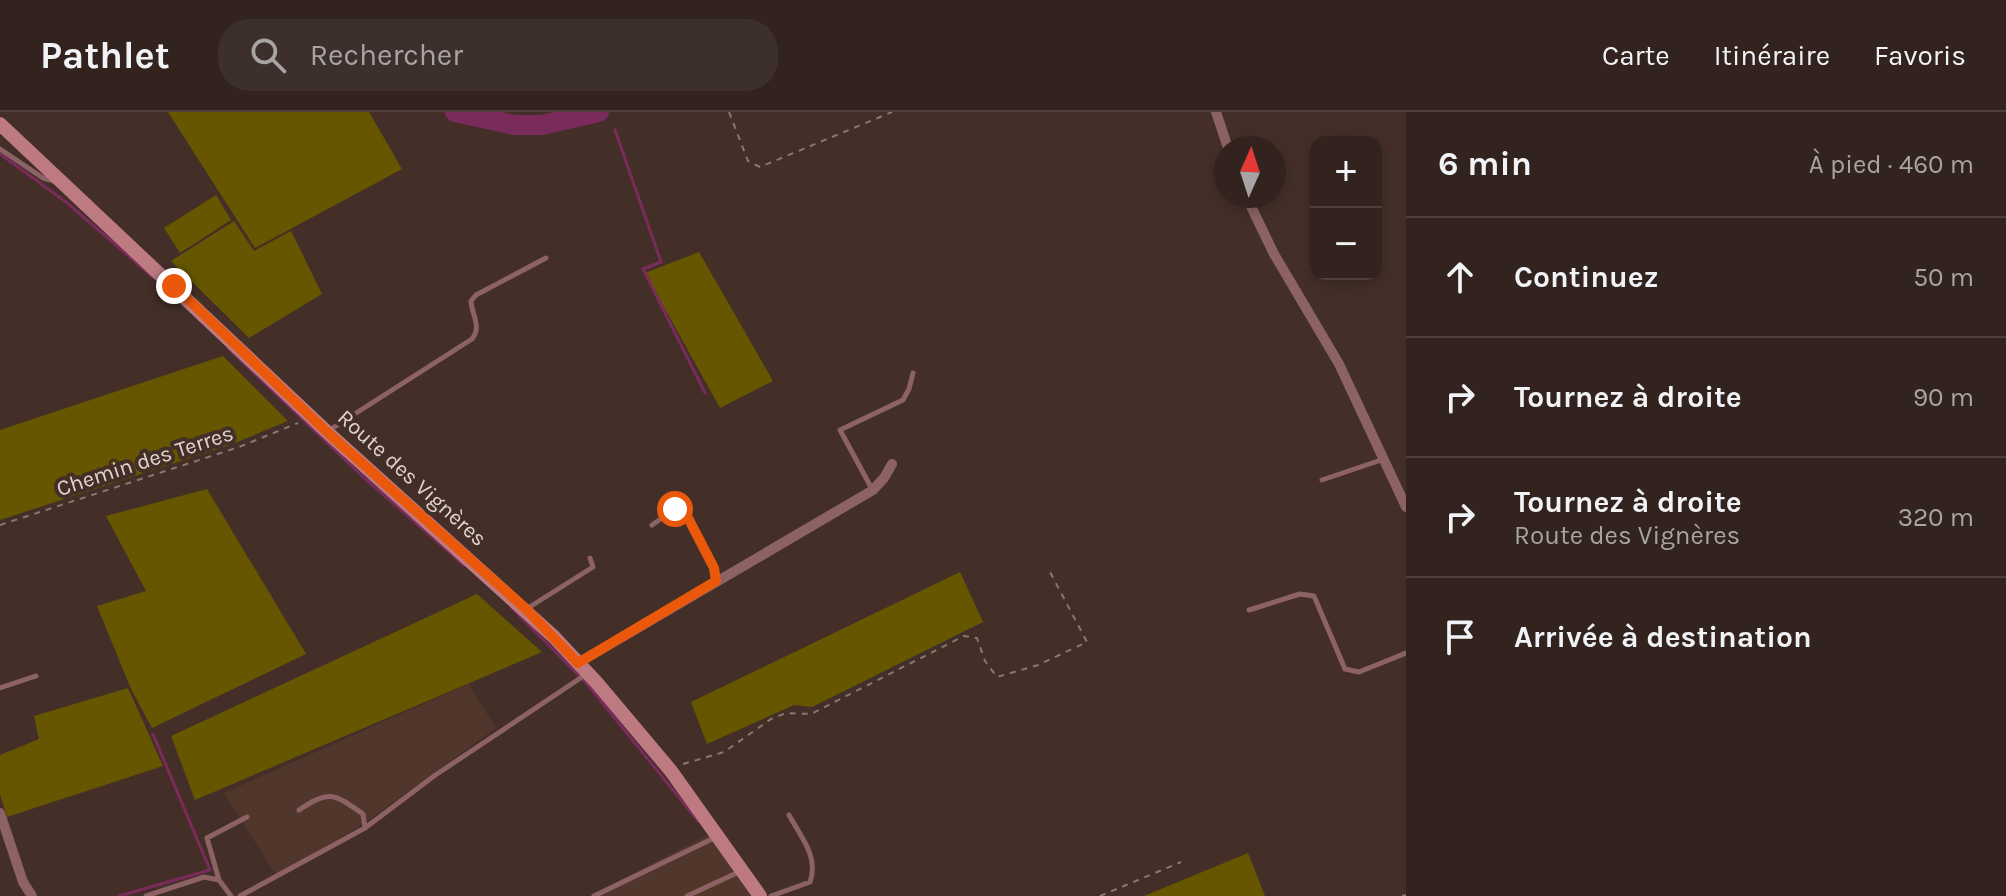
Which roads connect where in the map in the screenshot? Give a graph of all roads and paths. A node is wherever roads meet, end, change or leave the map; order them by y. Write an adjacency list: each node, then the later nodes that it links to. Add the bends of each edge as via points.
1 (729, 112): 2 (path, via 748,161 760,167)
2 (892, 112)
3 (1216, 112): 5 (street)
4 (0, 124): 7 (street, Route des Vignères)
5 (1224, 136)
6 (0, 149): 7 (lane, via 43,178)
7 (63, 183): 12 (street, Route des Vignères)
8 (1252, 208): 13 (street)
9 (546, 258): 12 (lane, via 476,295 471,301 477,324 472,339)
10 (913, 373): 16 (lane, via 903,400 840,430)
11 (298, 423): 18 (path, Chemin des Terres)
12 (327, 432): 23 (street, Route des Vignères)
13 (1385, 458): 15 (lane); 17 (street)
14 (892, 464): 16 (street)
15 (1322, 480)
16 (873, 490): 22 (street)
17 (1406, 507)
18 (0, 525)
19 (652, 525): 22 (lane, via 675,509 685,512)
20 (590, 558): 23 (lane, via 593,567)
21 (1050, 572): 29 (path, via 1087,642 997,677 977,638 964,636 811,714 786,713 771,719 724,752)
22 (716, 581): 26 (street)
23 (526, 609): 26 (street, Route des Vignères)
24 (1249, 610): 25 (lane, via 1300,594 1314,596 1345,669 1359,672)
25 (1406, 653)
26 (583, 668): 29 (street, Route des Vignères); 34 (lane)
27 (36, 676): 28 (lane)
28 (0, 688)
29 (671, 771): 35 (street, Route des Vignères)
30 (299, 810): 34 (lane, via 317,798 337,796 363,814)
31 (0, 813): 39 (street)
32 (789, 815): 46 (lane, via 814,870 810,882)
33 (247, 817): 38 (lane, via 207,838)
34 (365, 828): 42 (lane)
35 (719, 836): 37 (street, Route des Vignères); 43 (lane)
36 (1181, 862): 47 (path)
37 (742, 870): 44 (lane); 45 (street, Route des Vignères)
38 (219, 880): 40 (lane, via 204,877); 41 (lane)
39 (32, 896)
40 (146, 896)
41 (231, 896)
42 (240, 896)
43 (594, 896)
44 (687, 896)
45 (760, 896)
46 (771, 896)
47 (1100, 896)

